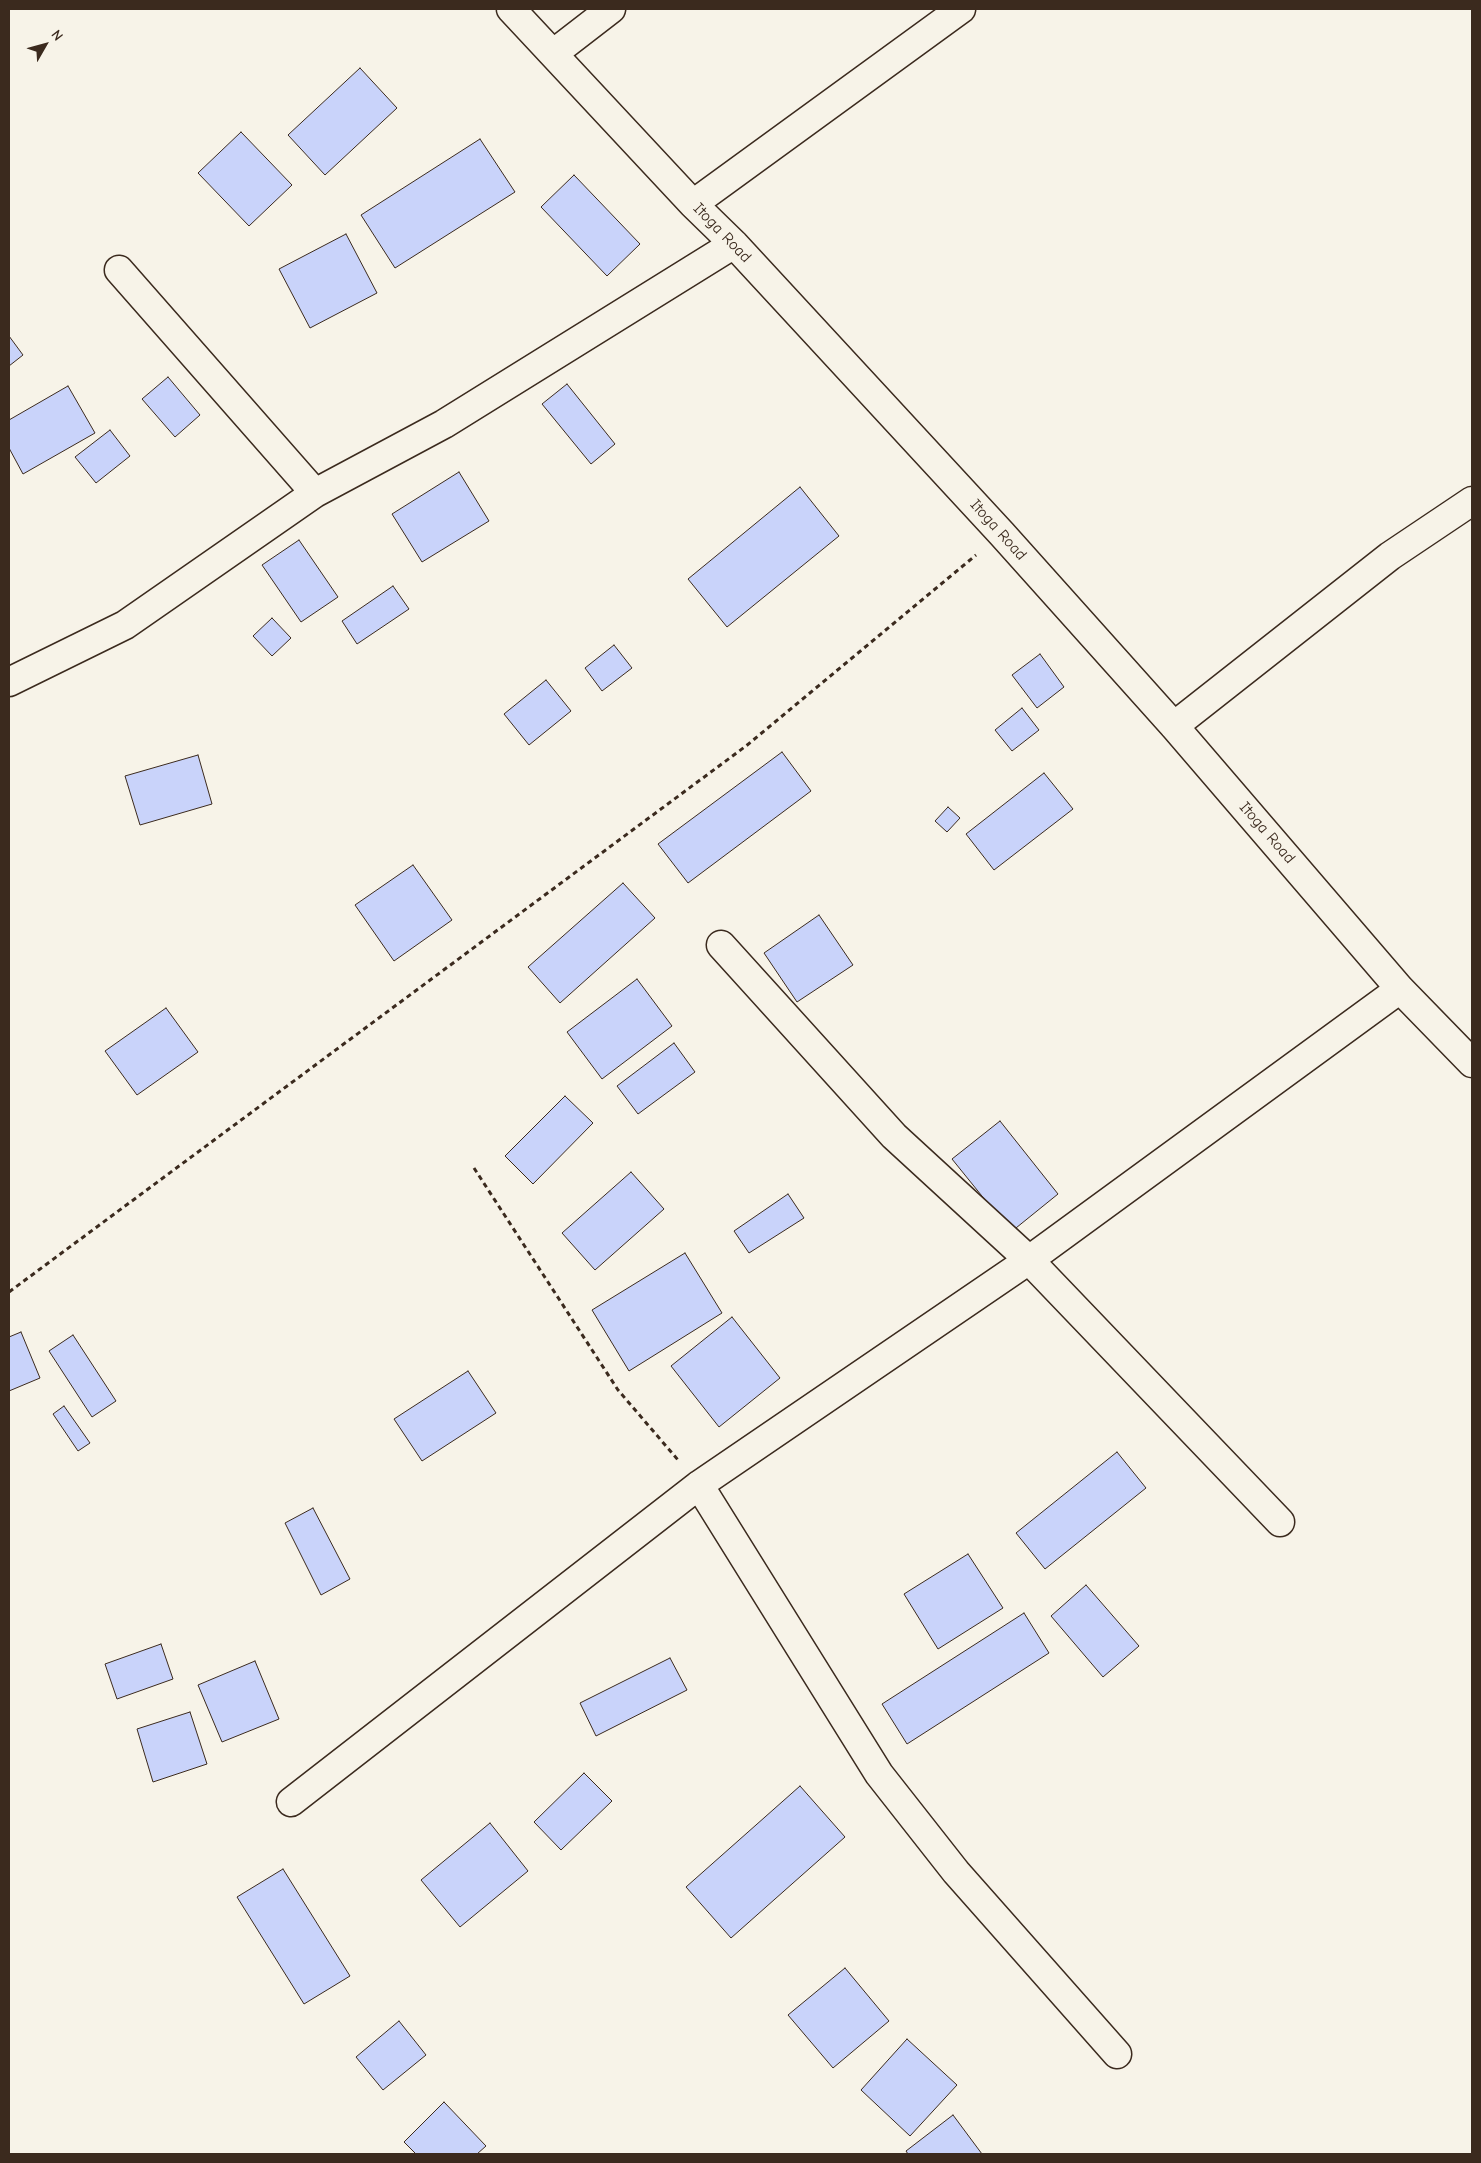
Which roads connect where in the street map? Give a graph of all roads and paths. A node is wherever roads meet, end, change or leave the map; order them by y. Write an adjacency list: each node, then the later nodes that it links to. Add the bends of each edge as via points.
1 (511, 9): 4 (street, Itoga Road)
2 (611, 9): 4 (street)
3 (961, 9): 5 (street)
4 (554, 53): 5 (street, Itoga Road)
5 (693, 204): 6 (street, Itoga Road)
6 (734, 244): 8 (street, via 444,424); 10 (street, Itoga Road)
7 (120, 270): 8 (street)
8 (315, 493): 11 (street, via 125,625)
9 (1472, 501): 12 (street, via 1390,556)
10 (1002, 534): 12 (street, Itoga Road); 18 (path, via 746,746)
11 (9, 682)
12 (1174, 726): 14 (street, Itoga Road)
13 (721, 945): 17 (street, via 894,1136)
14 (1400, 989): 15 (street, Itoga Road); 17 (street)
15 (1472, 1063)
16 (474, 1168): 19 (path, via 618,1390)
17 (1029, 1260): 19 (street); 20 (street)
18 (9, 1292)
19 (698, 1485): 21 (street); 22 (street, via 880,1774 956,1872)
20 (1280, 1522)
21 (291, 1802)
22 (1116, 2054)

